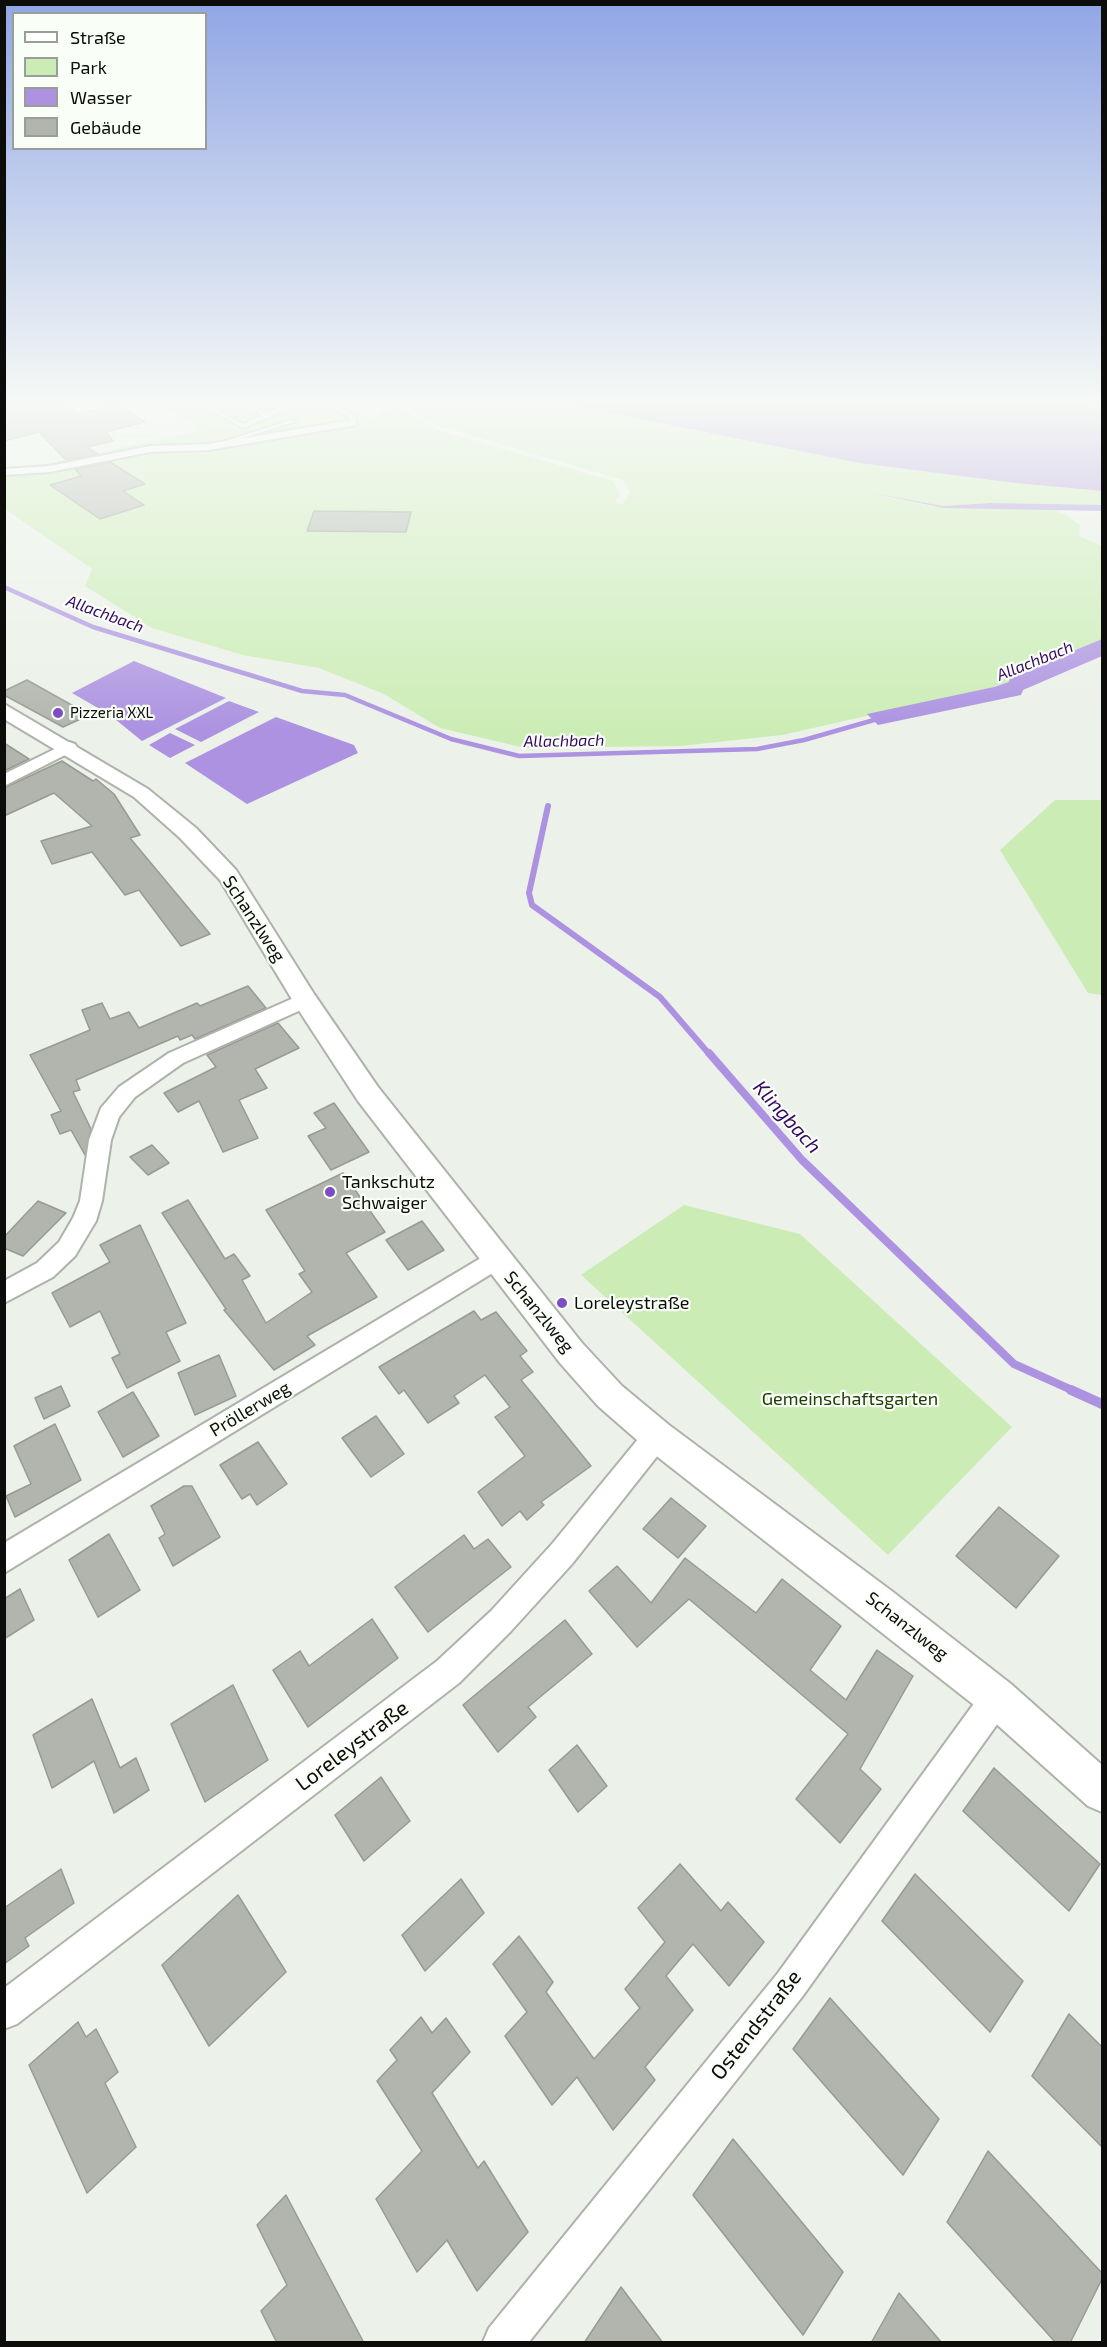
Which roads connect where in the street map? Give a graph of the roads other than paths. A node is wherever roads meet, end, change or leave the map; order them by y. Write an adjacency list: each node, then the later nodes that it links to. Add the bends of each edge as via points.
1 (7, 714): 2 (street, Schanzlweg)
2 (69, 747): 3 (street); 4 (street, Schanzlweg, via 141,793 207,852 248,904)
3 (4, 781)
4 (305, 1000): 5 (street, Schanzlweg, via 368,1094); 6 (street, via 176,1058 127,1092 109,1114 100,1140 91,1201 67,1249 45,1270)
5 (496, 1259): 7 (street, Schanzlweg, via 610,1396); 8 (street, Pröllerweg)
6 (4, 1293)
7 (657, 1436): 9 (street, Schanzlweg); 11 (street, Loreleystraße, via 562,1554 448,1672)
8 (4, 1559)
9 (997, 1698): 10 (street, Schanzlweg); 12 (street, Ostendstraße, via 790,1984)
10 (1102, 1792)
11 (4, 2011)
12 (503, 2343)

